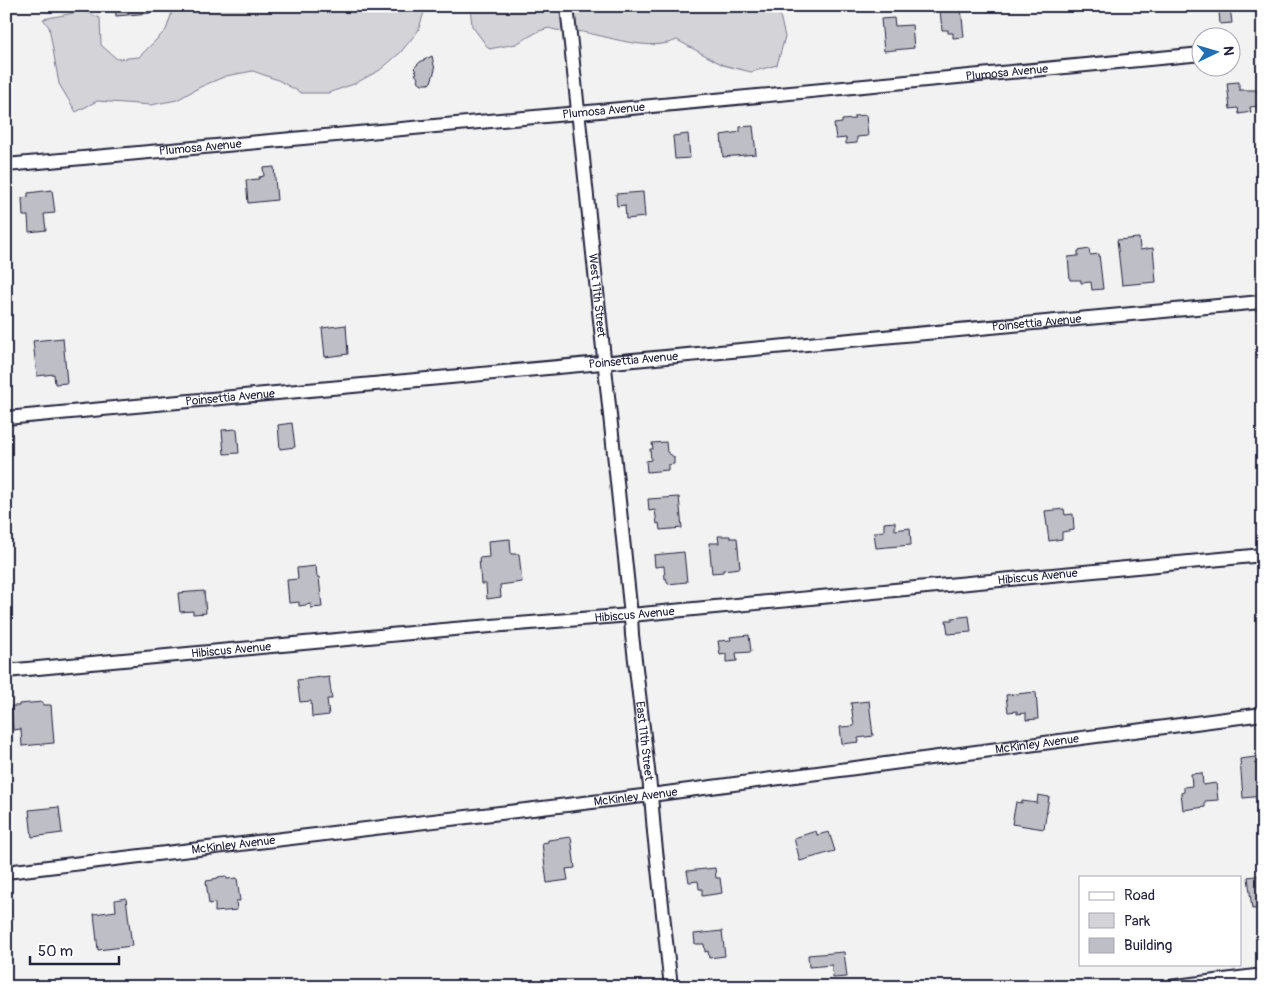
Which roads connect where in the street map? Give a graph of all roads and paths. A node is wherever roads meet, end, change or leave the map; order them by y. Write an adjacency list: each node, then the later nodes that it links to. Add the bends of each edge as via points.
1 (567, 6): 3 (street, West 11th Street)
2 (1192, 55): 3 (street, Plumosa Avenue)
3 (578, 113): 4 (street, Plumosa Avenue); 6 (street, West 11th Street)
4 (6, 165)
5 (1261, 302): 6 (street, Poinsettia Avenue)
6 (604, 362): 7 (street, Poinsettia Avenue); 9 (street, West 11th Street)
7 (6, 418)
8 (1263, 555): 9 (street, Hibiscus Avenue)
9 (631, 615): 10 (street, Hibiscus Avenue); 12 (street, East 11th Street)
10 (6, 671)
11 (1263, 714): 12 (street, McKinley Avenue)
12 (651, 795): 13 (street, McKinley Avenue); 15 (street, East 11th Street)
13 (6, 872)
14 (1263, 975): 16 (street)
15 (671, 987)
16 (1168, 987)

